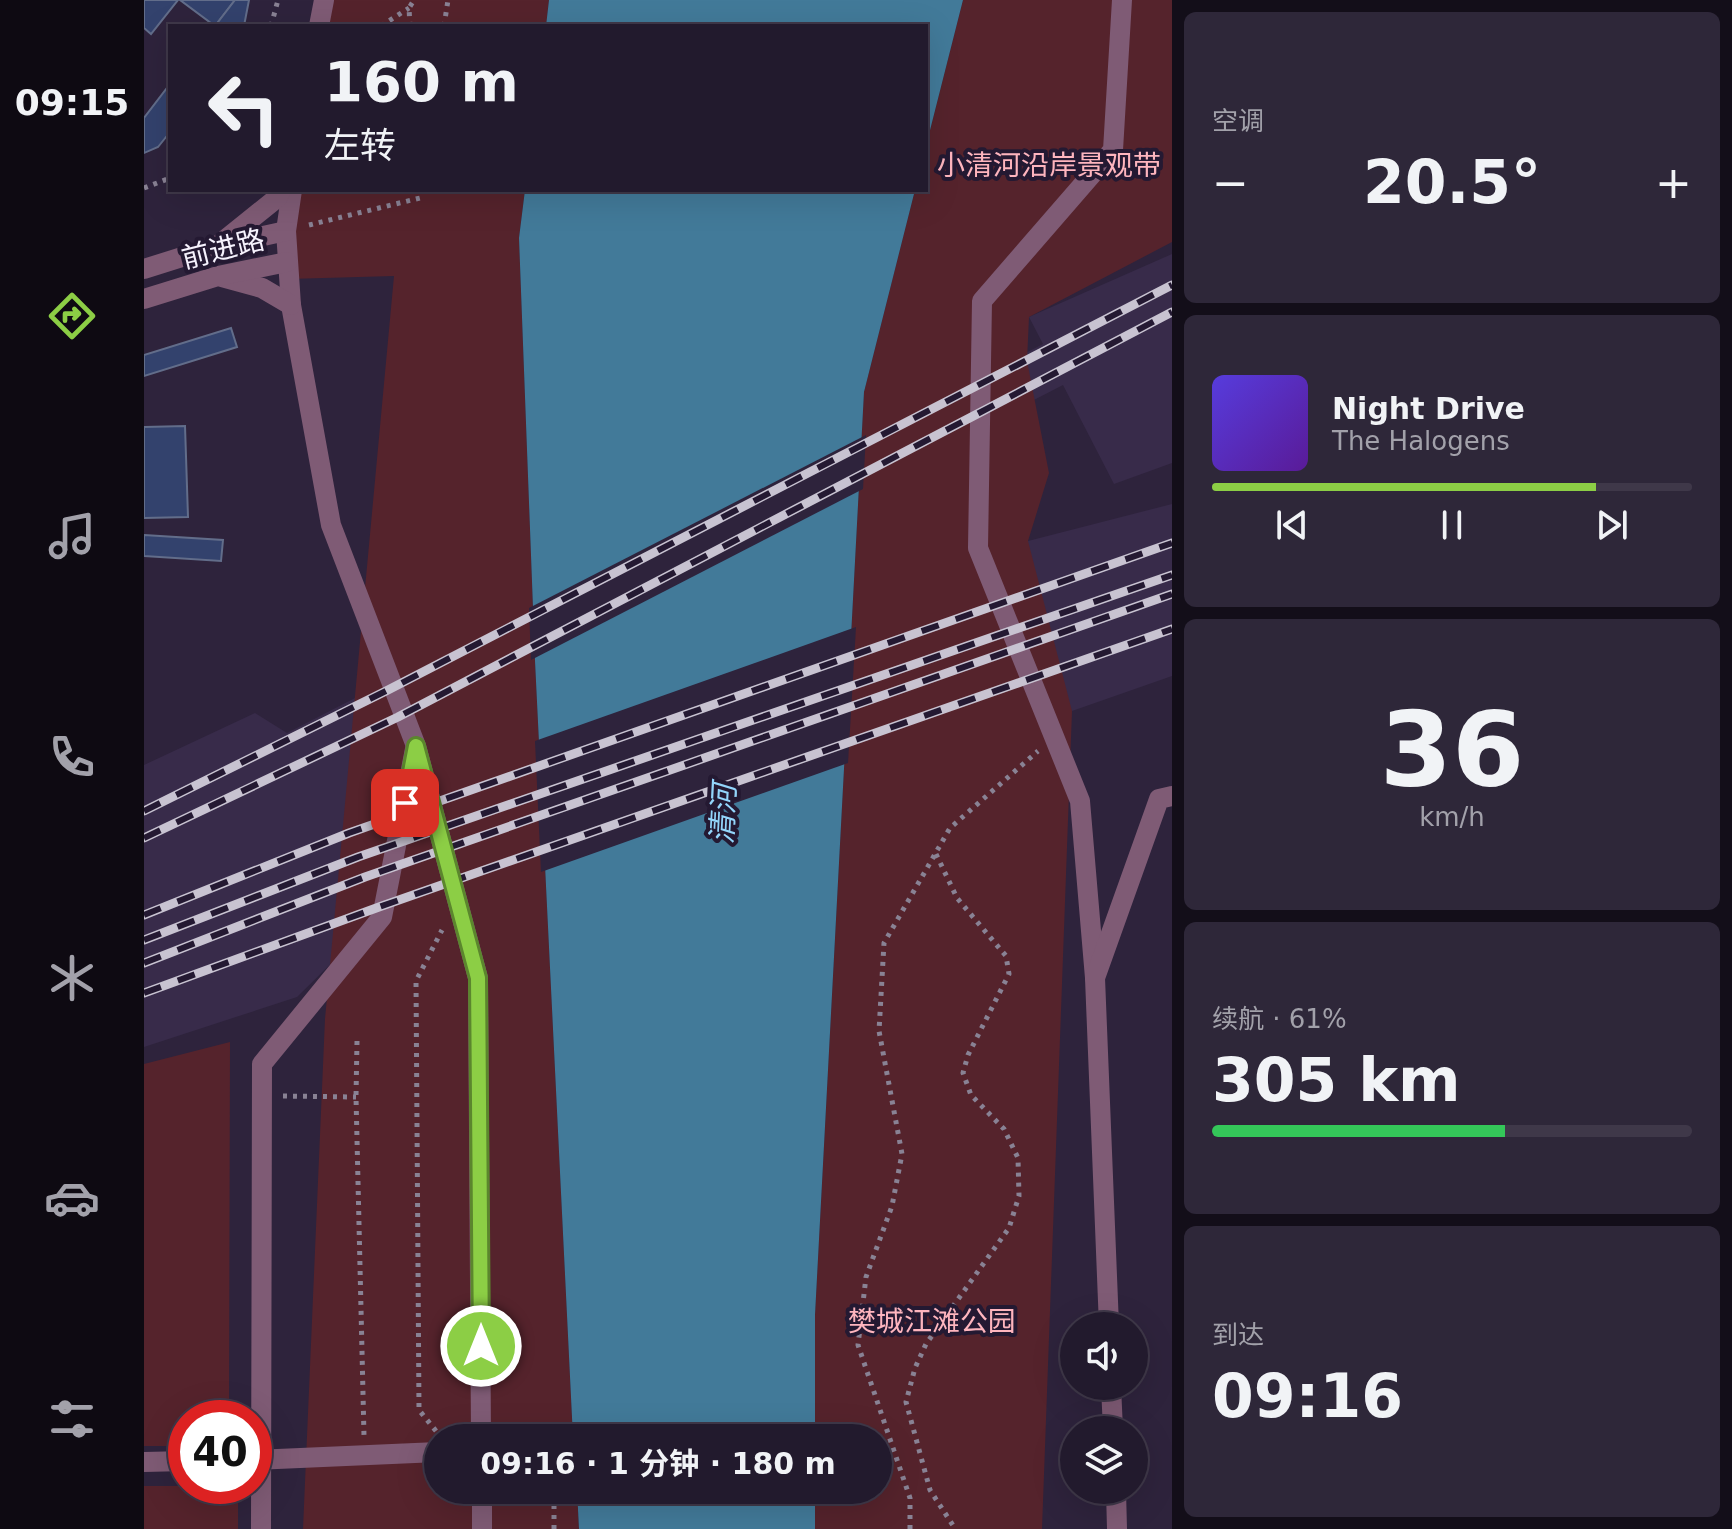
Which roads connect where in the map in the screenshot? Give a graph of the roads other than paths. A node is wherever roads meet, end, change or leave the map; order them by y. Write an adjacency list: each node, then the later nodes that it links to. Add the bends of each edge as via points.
1 (324, 0): 3 (street)
2 (1122, 0): 15 (street, via 1113,150 982,301 978,548 1080,801)
3 (319, 24)
4 (280, 192): 7 (street)
5 (292, 192): 6 (street, 前进路)
6 (286, 231): 7 (street, 前进路); 8 (street, 前进路)
7 (217, 246): 9 (street, 前进路)
8 (287, 262): 10 (street, 前进路); 12 (street)
9 (144, 269)
10 (218, 276): 11 (street, 前进路); 12 (street, via 262,288)
11 (144, 299)
12 (291, 305): 13 (street, via 331,525)
13 (416, 746): 17 (street, via 382,917 262,1064); 18 (street, via 478,978)
14 (1172, 796): 15 (street, via 1159,799)
15 (1095, 978): 16 (street)
16 (1108, 1312)
17 (258, 1400)
18 (481, 1424)
19 (424, 1453): 20 (street)
20 (272, 1459)
21 (168, 1461): 22 (street)
22 (144, 1462)
23 (260, 1504): 26 (street)
24 (482, 1504): 27 (street)
25 (1116, 1504): 28 (street)
26 (261, 1529)
27 (482, 1529)
28 (1117, 1529)

